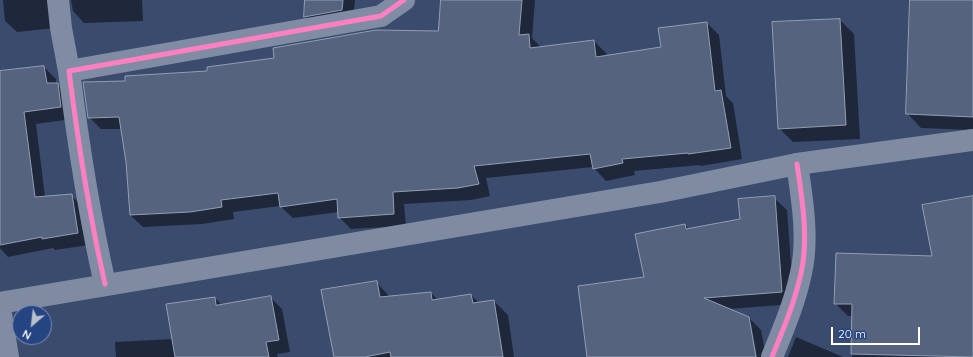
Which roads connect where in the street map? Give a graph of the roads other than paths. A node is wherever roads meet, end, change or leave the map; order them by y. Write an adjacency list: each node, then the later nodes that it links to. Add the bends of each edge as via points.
1 (58, 0): 3 (street, via 60,28)
2 (404, 0): 3 (street, via 381,16)
3 (69, 71): 6 (street, via 88,196)
4 (973, 140): 5 (main road)
5 (797, 164): 6 (main road, via 660,192); 10 (street, via 804,211 802,272)
6 (105, 284): 7 (main road)
7 (0, 303)
8 (0, 308): 9 (street)
9 (8, 357)
10 (772, 357)

